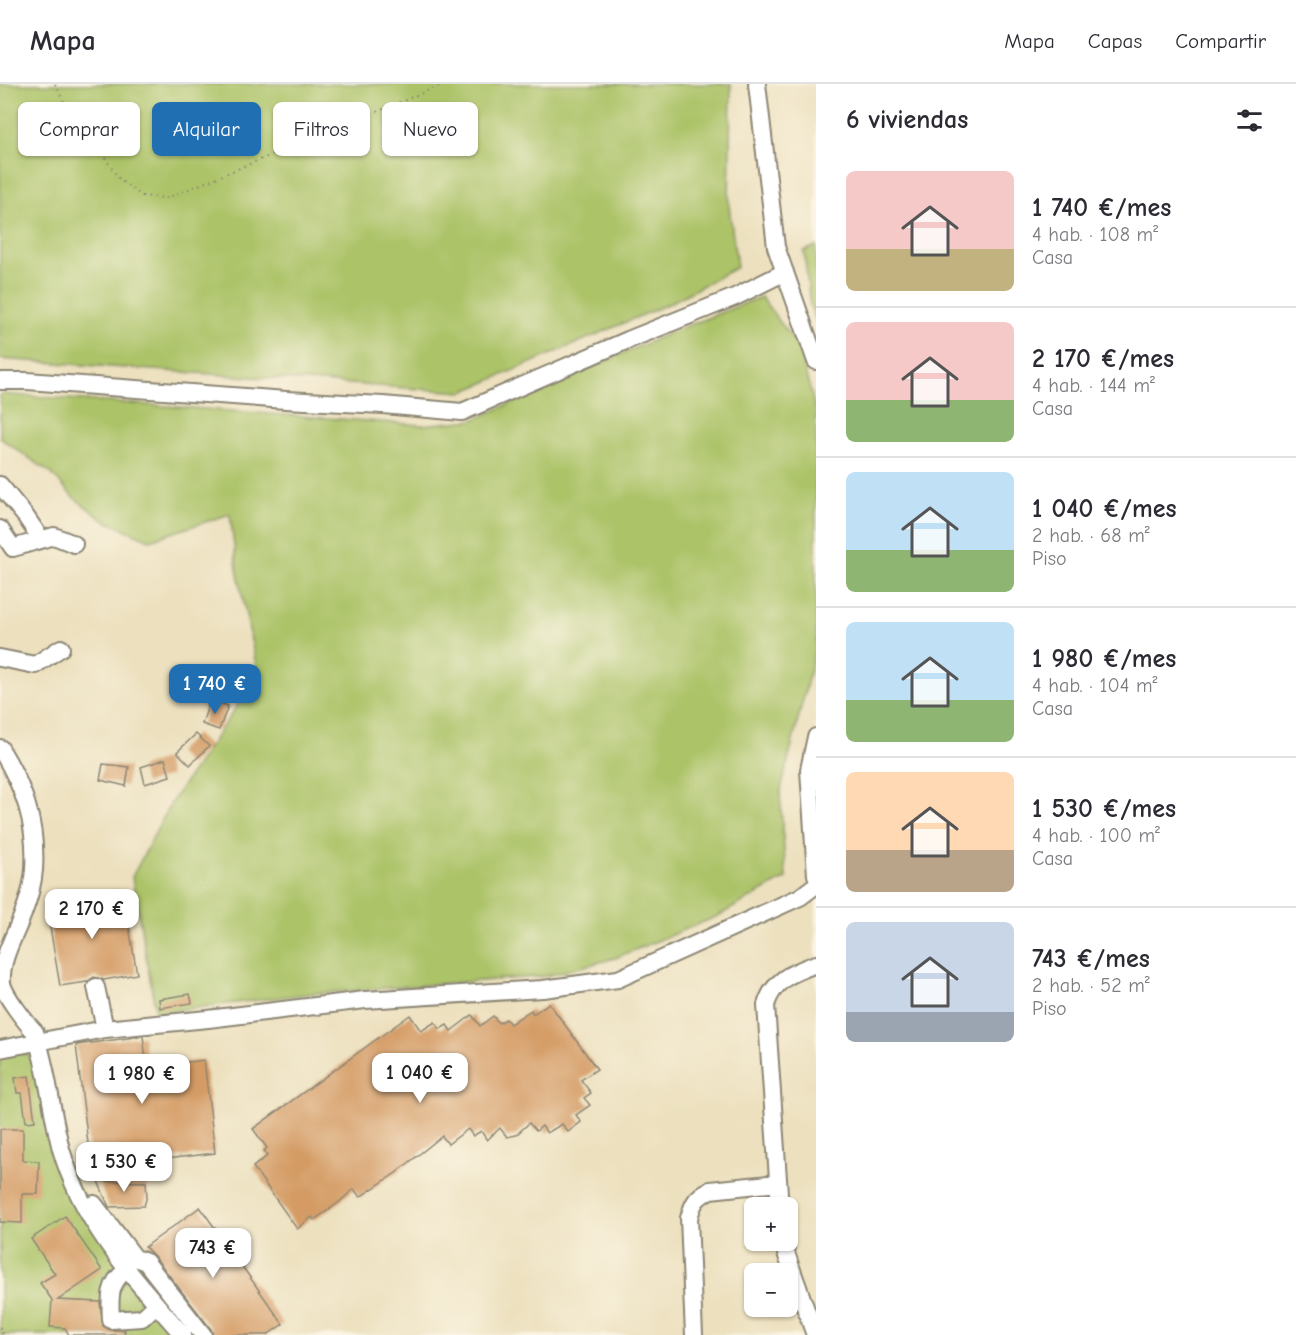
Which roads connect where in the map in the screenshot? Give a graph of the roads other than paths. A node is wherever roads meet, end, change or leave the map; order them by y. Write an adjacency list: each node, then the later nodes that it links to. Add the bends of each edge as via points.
1 (758, 84): 2 (lane, via 776,247)
2 (785, 272): 3 (lane); 4 (lane, via 735,297 462,412)
3 (816, 361)
4 (0, 381)
5 (0, 485): 7 (lane)
6 (0, 529): 7 (lane, via 13,548)
7 (41, 539): 8 (lane, via 54,537)
8 (74, 544)
9 (61, 648): 10 (lane, via 36,665)
10 (0, 658)
11 (816, 737): 13 (lane, via 809,770)
12 (0, 748): 18 (lane, via 15,773 32,818 34,871 23,913 2,962 2,985)
13 (816, 874)
14 (816, 885): 17 (lane, via 800,897 618,979 543,989 365,1000)
15 (816, 964): 20 (lane, via 779,981 766,1005)
16 (96, 987): 17 (lane)
17 (105, 1029): 18 (lane)
18 (39, 1041): 19 (lane); 21 (lane, via 51,1108)
19 (0, 1049)
20 (778, 1183): 22 (lane); 28 (lane, via 710,1190 693,1203 689,1218)
21 (74, 1184): 24 (lane, via 100,1234); 27 (lane, via 135,1257 146,1262)
22 (779, 1197)
23 (786, 1251): 29 (lane)
24 (126, 1271): 25 (lane); 25 (lane, via 118,1276 110,1295 111,1320 142,1318)
25 (156, 1305): 26 (lane)
26 (183, 1335)
27 (202, 1335)
28 (694, 1335)
29 (815, 1335)

